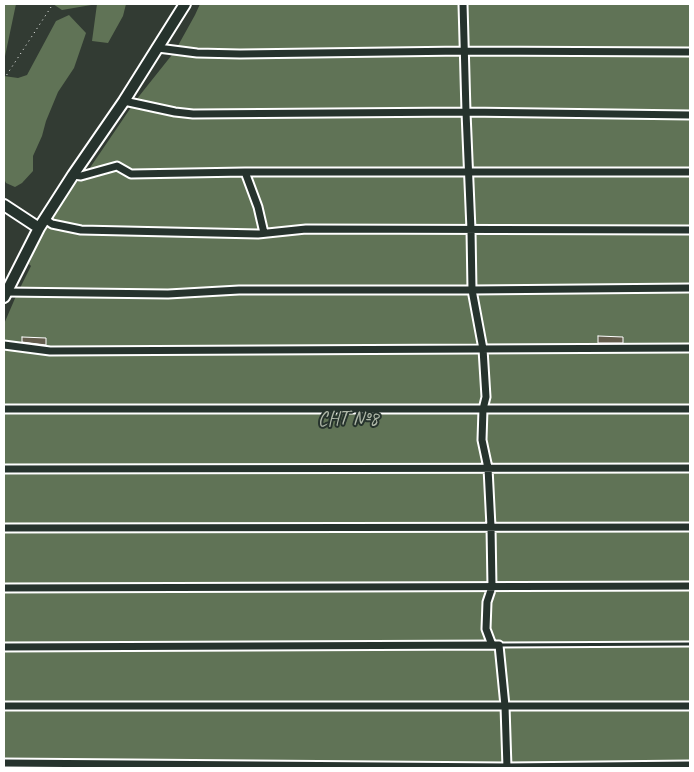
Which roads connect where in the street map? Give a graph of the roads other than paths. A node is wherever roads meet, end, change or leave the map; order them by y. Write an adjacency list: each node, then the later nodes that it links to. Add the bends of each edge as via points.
1 (186, 4): 3 (main road)
2 (463, 4): 4 (street)
3 (158, 48): 4 (street, via 240,54); 6 (main road)
4 (464, 51): 5 (street); 7 (street)
5 (690, 52)
6 (124, 101): 7 (street, via 193,114); 12 (main road)
7 (466, 112): 8 (street); 10 (street)
8 (690, 115)
9 (245, 172): 10 (street); 12 (street, via 131,174 117,166 81,176); 17 (street)
10 (468, 172): 11 (street); 15 (street)
11 (690, 172)
12 (73, 174): 14 (main road)
13 (4, 205): 14 (main road)
14 (42, 224): 17 (street, via 81,230); 20 (main road)
15 (471, 230): 16 (street); 17 (street, via 306,229); 19 (street)
16 (690, 230)
17 (264, 233)
18 (690, 288): 19 (street)
19 (472, 290): 20 (street); 23 (street)
20 (5, 295)
21 (4, 345): 23 (street, via 50,351)
22 (690, 348): 23 (street)
23 (483, 349): 25 (street, via 486,398)
24 (4, 409): 25 (street)
25 (483, 409): 26 (street); 27 (street, via 482,440)
26 (690, 410)
27 (488, 468): 28 (street); 29 (street); 30 (street)
28 (690, 468)
29 (4, 469)
30 (491, 527): 31 (street); 32 (street); 34 (street)
31 (690, 527)
32 (4, 528)
33 (690, 586): 34 (street)
34 (492, 587): 35 (street); 37 (street, via 487,602 486,629)
35 (4, 588)
36 (690, 644): 37 (lane)
37 (496, 645): 38 (street); 40 (street)
38 (4, 647)
39 (4, 706): 40 (street)
40 (505, 706): 41 (street); 44 (street)
41 (690, 706)
42 (4, 763): 44 (street)
43 (690, 765): 44 (street)
44 (507, 768)

